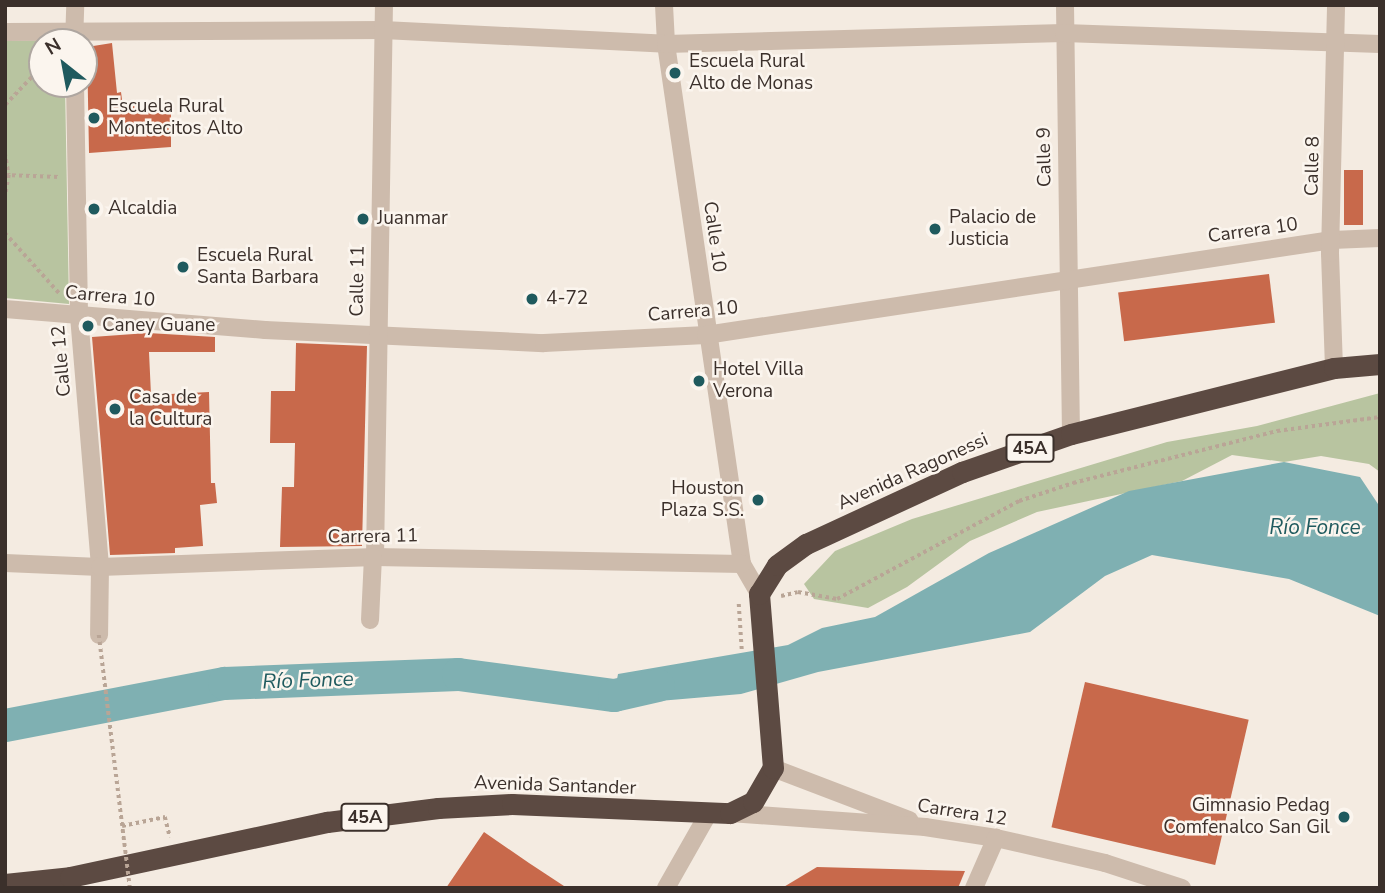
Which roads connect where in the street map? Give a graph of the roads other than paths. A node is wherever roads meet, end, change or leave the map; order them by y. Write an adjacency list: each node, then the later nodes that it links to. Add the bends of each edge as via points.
1 (75, 5): 6 (street)
2 (384, 5): 7 (street, Calle 11)
3 (664, 5): 13 (street, Calle 10)
4 (1065, 5): 9 (street, Calle 9)
5 (1336, 5): 12 (street, Calle 8)
6 (74, 28)
7 (383, 30): 11 (street); 13 (street); 21 (street, Calle 11)
8 (5, 32): 10 (street)
9 (1064, 33): 12 (street); 13 (street); 18 (street, Calle 9)
10 (28, 34)
11 (98, 36)
12 (1336, 41): 14 (street); 17 (street, Calle 8)
13 (666, 44): 22 (street, Calle 10)
14 (1380, 44)
15 (75, 98): 20 (street, Calle 12)
16 (1380, 238): 17 (street, Carrera 10)
17 (1332, 240): 18 (street, Carrera 10); 24 (street, Calle 8)
18 (1067, 279): 22 (street, Carrera 10); 25 (street, Calle 9)
19 (5, 309): 20 (street, Carrera 10)
20 (79, 316): 21 (street, Carrera 10); 29 (street, Calle 12)
21 (379, 335): 22 (street, Carrera 10, via 544,343); 26 (street, Calle 11)
22 (706, 335): 28 (street, Calle 10)
23 (1380, 364): 24 (highway, Avenida Ragonessi / 45A)
24 (1334, 368): 25 (highway, Avenida Ragonessi / 45A)
25 (1071, 434): 30 (highway, Avenida Ragonessi / 45A, via 962,472 806,544 777,565)
26 (374, 557): 28 (street, Carrera 11); 29 (street, Carrera 11); 31 (street, Calle 11)
27 (5, 563): 29 (street, Carrera 11)
28 (742, 564): 30 (street, Calle 10)
29 (100, 567): 32 (street, Calle 12)
30 (760, 604): 33 (highway)
31 (370, 620)
32 (99, 635)
33 (774, 758): 34 (highway, via 753,802); 35 (street)
34 (719, 813): 35 (street, Carrera 12); 37 (highway, Avenida Santander / 45A, via 512,804 438,808 327,822); 39 (street)
35 (925, 827): 36 (street, Carrera 12)
36 (996, 838): 40 (street); 41 (street, Carrera 12, via 1105,863)
37 (66, 882): 38 (highway, Avenida Santander / 45A)
38 (5, 884)
39 (666, 888)
40 (974, 888)
41 (1182, 888)

